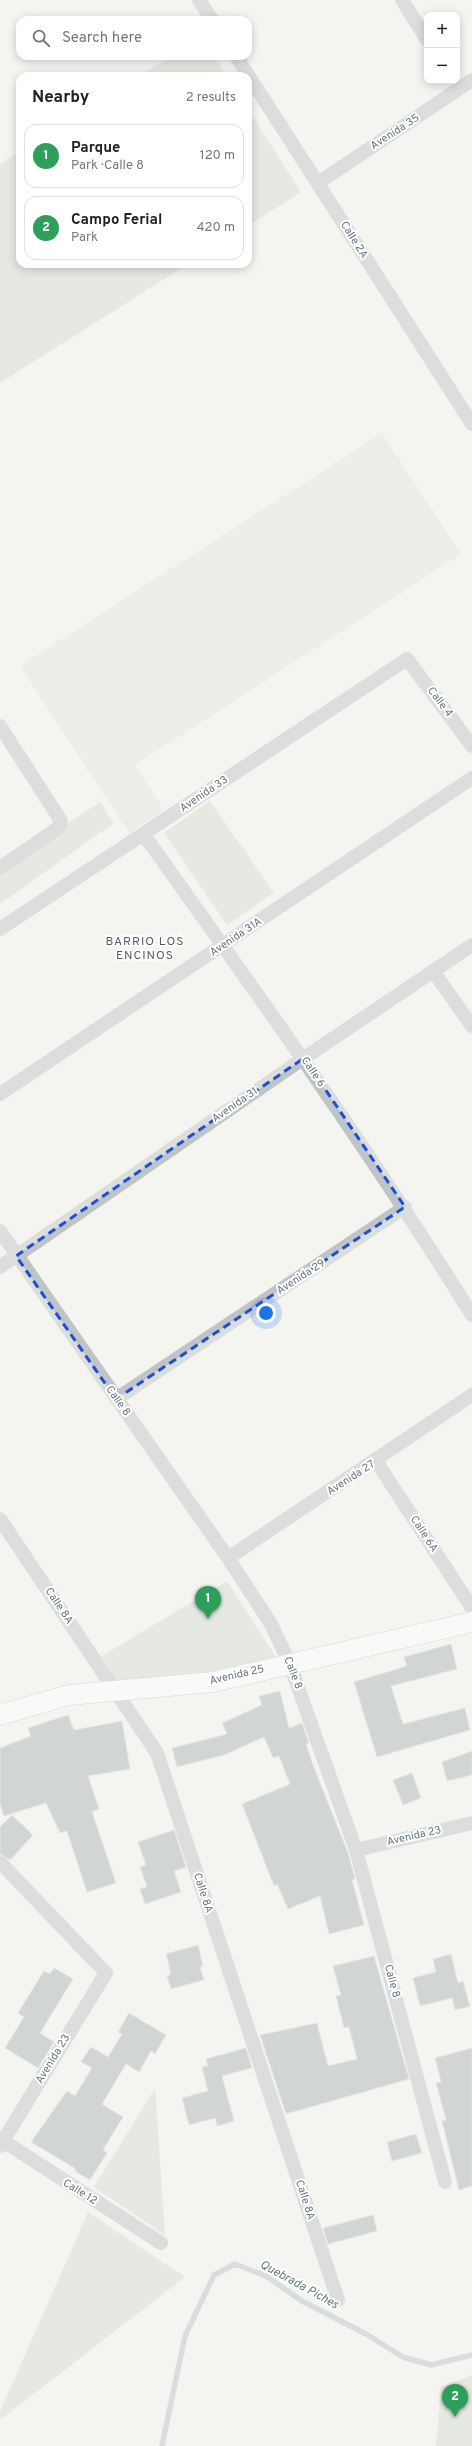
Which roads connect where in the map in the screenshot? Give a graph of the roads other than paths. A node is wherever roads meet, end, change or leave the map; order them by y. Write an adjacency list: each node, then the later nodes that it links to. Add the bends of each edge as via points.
1 (199, 0): 3 (street)
2 (402, 0): 4 (street)
3 (209, 16)
4 (424, 35)
5 (239, 60): 6 (street, Calle 2A)
6 (246, 72)
7 (472, 80): 9 (street, Avenida 35)
8 (252, 81): 10 (street, Calle 2A)
9 (456, 85): 10 (street, Avenida 35)
10 (318, 183): 11 (street, Calle 2A)
11 (472, 424)
12 (407, 659): 14 (street, Calle 4); 16 (street, Avenida 33)
13 (0, 726): 17 (street, via 61,821 58,828)
14 (472, 746)
15 (472, 778): 20 (street, Avenida 31A)
16 (144, 835): 18 (street, Avenida 33); 20 (street, Calle 6)
17 (0, 868)
18 (0, 929)
19 (472, 945): 21 (street, Avenida 31)
20 (223, 946): 23 (street, Calle 6); 24 (street, Avenida 31A)
21 (434, 971): 22 (street); 23 (street, Avenida 31)
22 (472, 1026)
23 (304, 1058): 25 (street, Calle 6); 27 (street, Avenida 31)
24 (0, 1094)
25 (405, 1207): 29 (street, Calle 6); 31 (street, Avenida 29)
26 (0, 1230): 27 (street, Calle 8)
27 (16, 1256): 28 (street, Avenida 31); 31 (street, Calle 8)
28 (0, 1267)
29 (472, 1315)
30 (472, 1395): 32 (street, Avenida 27)
31 (116, 1399): 34 (street, Calle 8)
32 (376, 1461): 34 (street, Avenida 27); 35 (street, Calle 6A)
33 (0, 1519): 38 (street, Calle 8A)
34 (228, 1558): 37 (street, Calle 8, via 272,1624)
35 (472, 1608)
36 (472, 1622): 37 (street, Avenida 25)
37 (289, 1662): 38 (street, Avenida 25, via 213,1682); 41 (street, Calle 8)
38 (116, 1690): 39 (street, Avenida 25, via 69,1695); 46 (street, Calle 8A, via 157,1753)
39 (0, 1715)
40 (472, 1823): 41 (street, Avenida 23)
41 (356, 1850): 44 (street, Calle 8)
42 (0, 1862): 43 (street, Avenida 23, via 106,1973)
43 (1, 2142): 45 (street, Calle 12)
44 (445, 2182)
45 (161, 2243)
46 (338, 2300)

